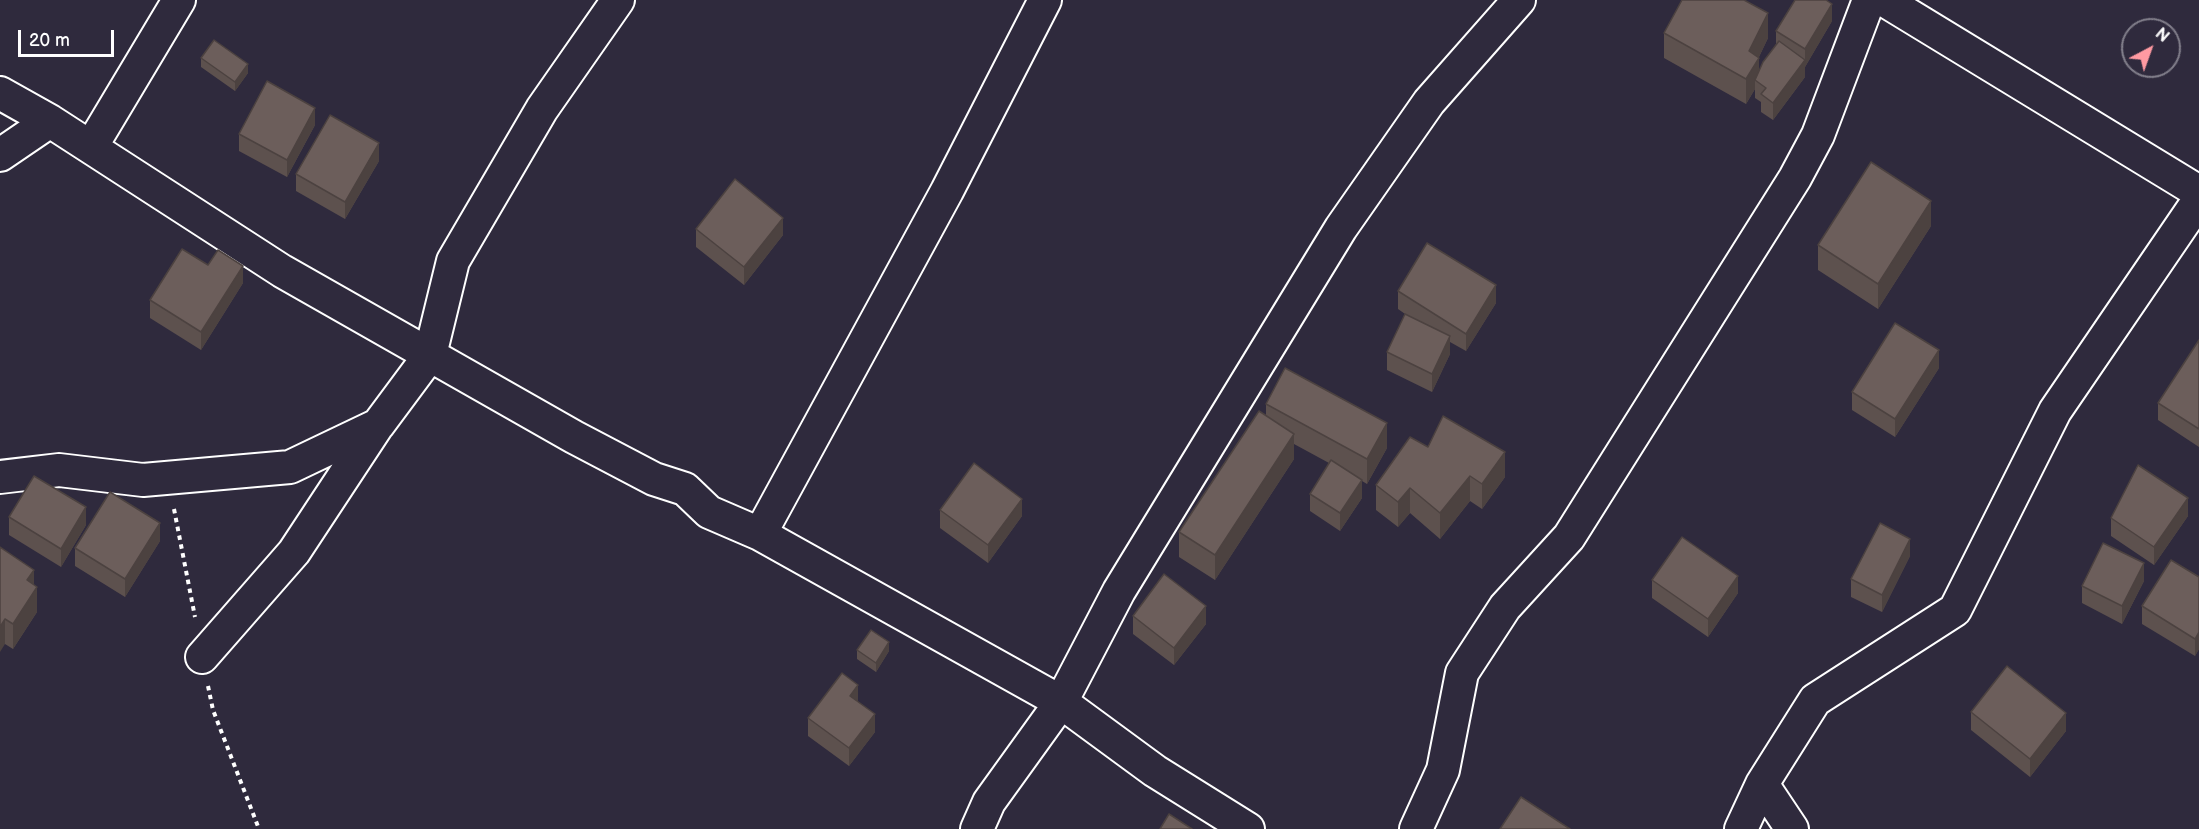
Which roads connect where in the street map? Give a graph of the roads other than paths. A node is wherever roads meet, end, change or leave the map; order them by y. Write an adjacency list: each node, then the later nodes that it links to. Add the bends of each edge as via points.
1 (179, 0): 9 (street)
2 (618, 0): 13 (street, via 542,109 453,261)
3 (1045, 0): 16 (street)
4 (1519, 0): 18 (street, via 1429,102 1341,228 1119,591)
5 (1869, 0): 22 (street, via 1818,135 1795,178 1569,537 1505,608 1462,673 1443,770)
6 (1884, 0): 11 (street)
7 (0, 93): 8 (street)
8 (50, 121): 9 (street); 10 (street)
9 (91, 147): 13 (street, via 282,271)
10 (0, 155)
11 (2199, 192)
12 (2199, 200): 19 (street, via 2055,411 1954,610 1815,700)
13 (430, 355): 14 (street); 16 (street, via 644,474 685,489 709,512)
14 (378, 425): 15 (street, via 290,467 143,480 59,470); 17 (street, via 294,552)
15 (0, 477)
16 (760, 534): 18 (street)
17 (202, 657)
18 (1060, 702): 20 (street, via 989,802); 21 (street, via 1155,771)
19 (1762, 784): 23 (street); 24 (street)
20 (976, 829)
21 (1248, 829)
22 (1416, 829)
23 (1741, 829)
24 (1792, 829)

